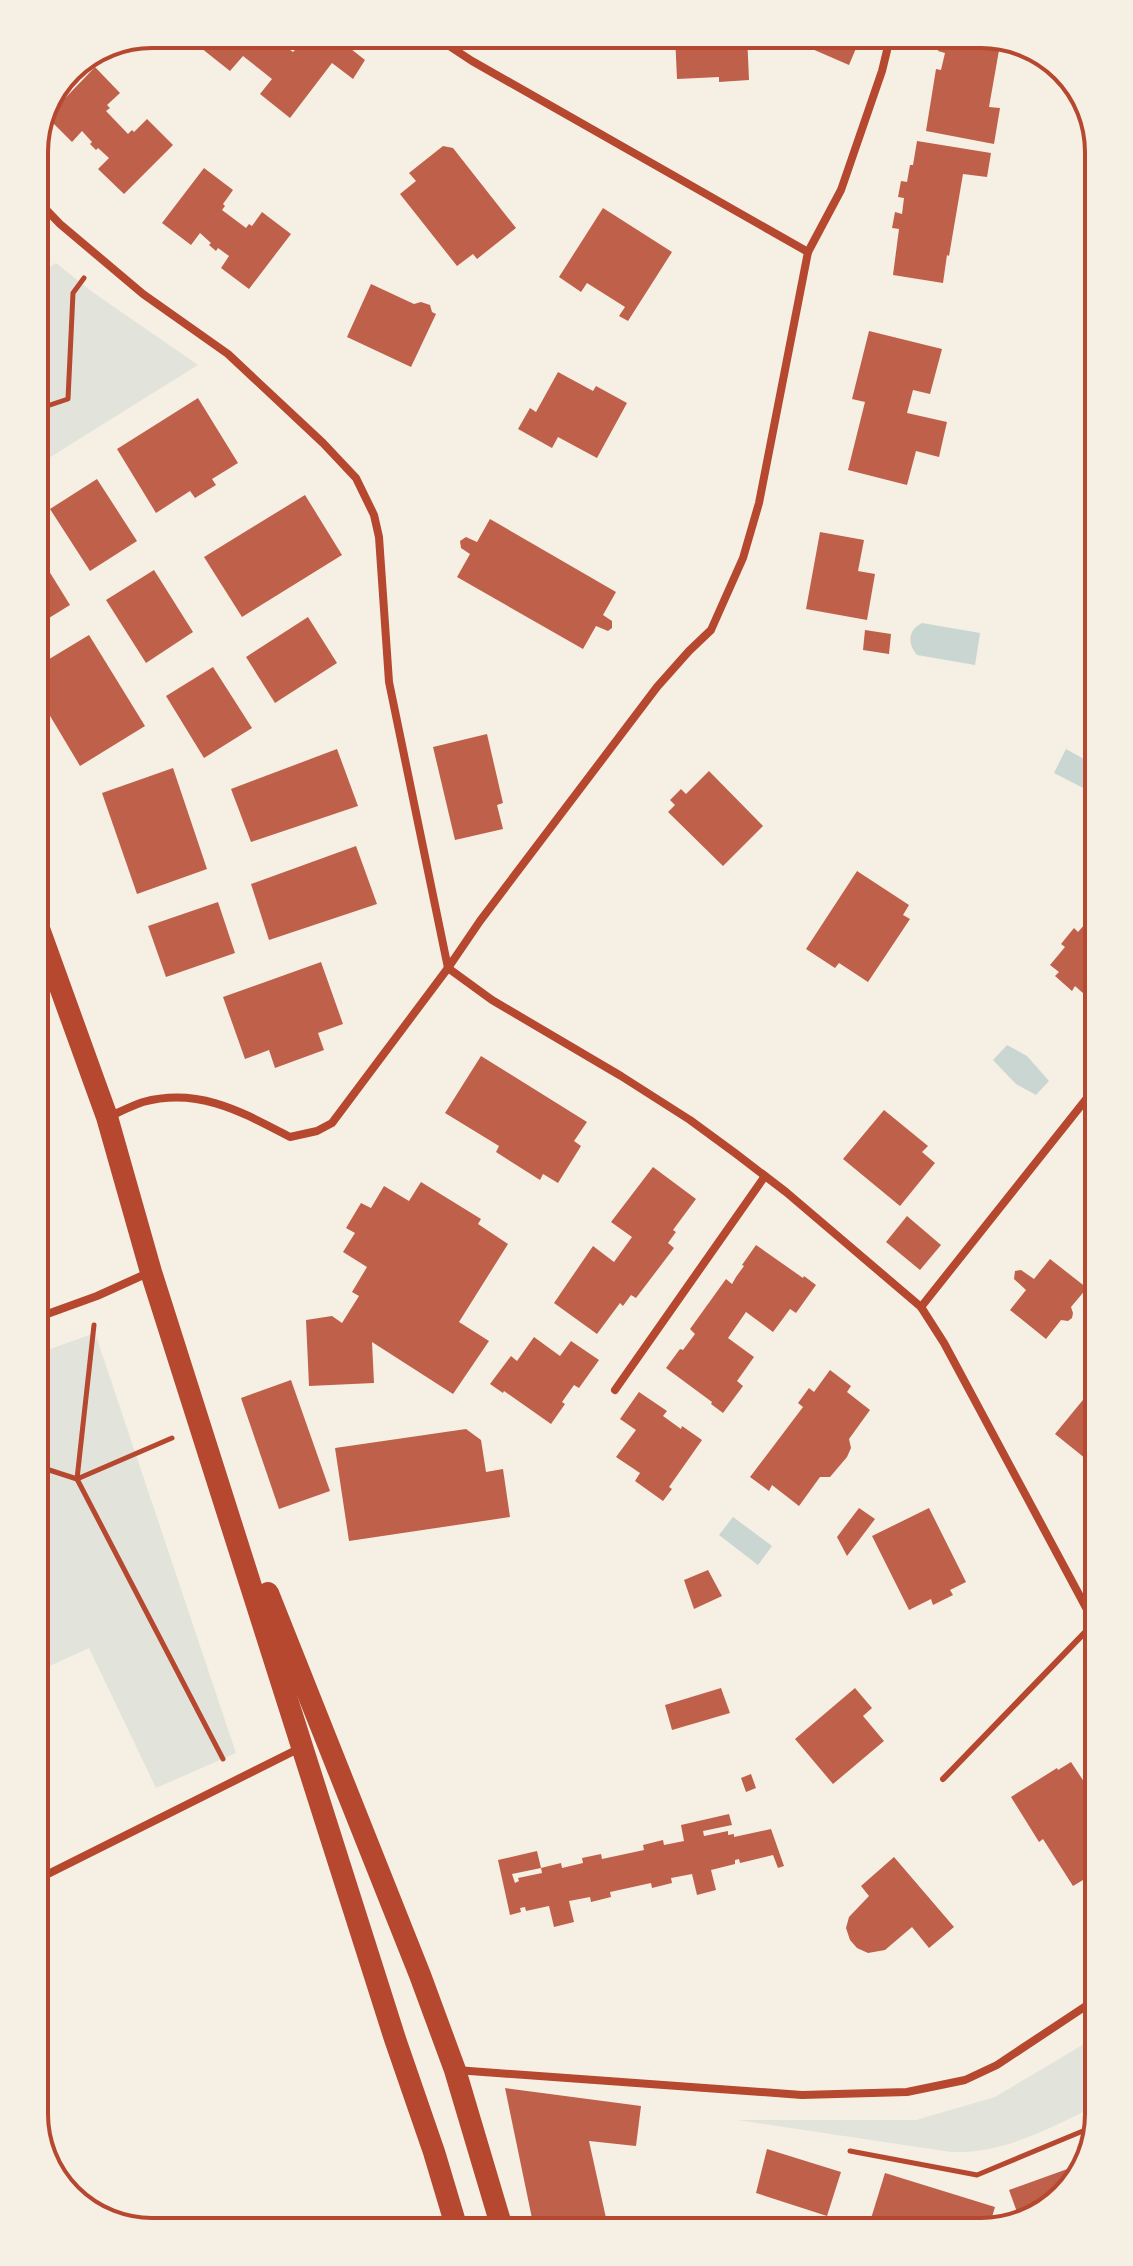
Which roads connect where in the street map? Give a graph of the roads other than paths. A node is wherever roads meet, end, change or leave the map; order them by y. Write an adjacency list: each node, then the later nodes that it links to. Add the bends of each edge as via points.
1 (453, 48): 4 (street)
2 (888, 48): 4 (street, via 841,190)
3 (48, 212): 6 (street, via 143,294 228,354 356,478 379,537 389,682)
4 (808, 252): 6 (street, via 759,503 743,558 711,630 657,687)
5 (48, 954): 8 (highway)
6 (448, 968): 8 (street, via 332,1123 317,1131 290,1137 232,1107 183,1096 143,1102); 9 (street, via 690,1120)
7 (1085, 1101): 11 (street)
8 (107, 1117): 10 (highway)
9 (765, 1176): 11 (street); 13 (street)
10 (151, 1272): 12 (street); 14 (highway)
11 (921, 1307): 15 (street)
12 (48, 1314)
13 (615, 1390)
14 (200, 1425): 17 (highway); 21 (highway)
15 (1085, 1607)
16 (1085, 1636): 18 (lane)
17 (302, 1746): 19 (street); 22 (highway)
18 (943, 1779)
19 (48, 1874)
20 (1085, 2007): 21 (street, via 997,2065 965,2080 907,2092 775,2094)
21 (455, 2070): 23 (highway)
22 (454, 2218)
23 (499, 2218)

